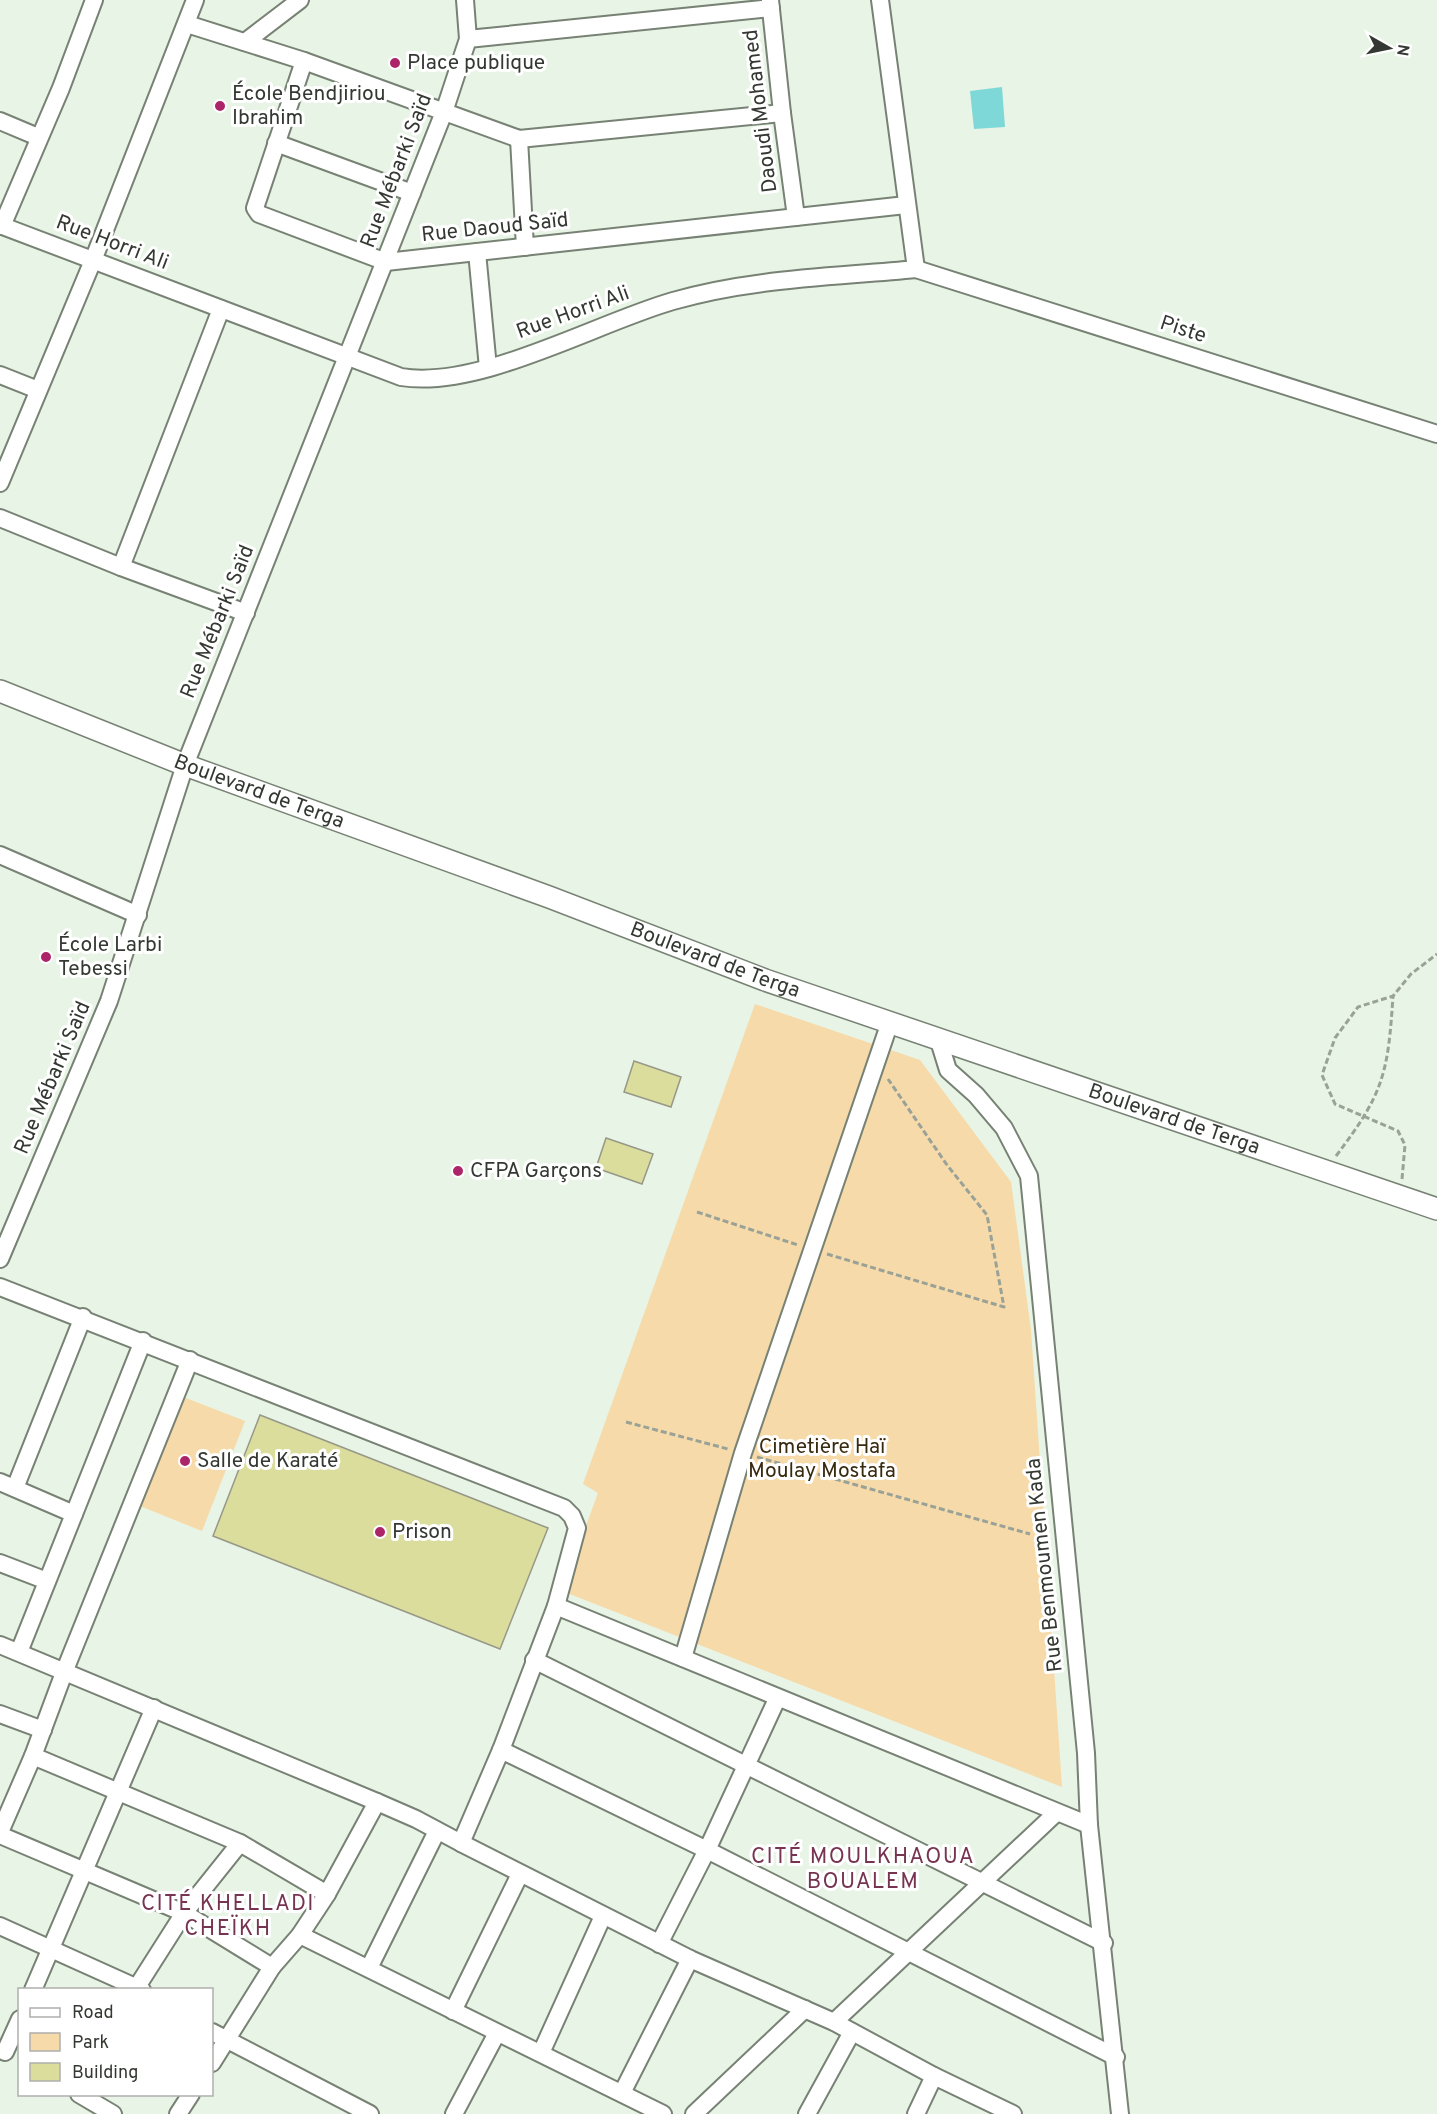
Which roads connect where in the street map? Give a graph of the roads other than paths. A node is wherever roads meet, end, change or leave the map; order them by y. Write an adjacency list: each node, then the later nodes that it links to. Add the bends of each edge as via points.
1 (94, 0): 15 (street)
2 (195, 0): 8 (street)
3 (300, 0): 7 (street)
4 (465, 0): 9 (street, Rue Mébarki Saïd)
5 (880, 0): 19 (street)
6 (771, 4): 9 (street); 13 (street, Daoudi Mohamed)
7 (286, 7): 10 (street)
8 (187, 24): 10 (street); 24 (street)
9 (468, 39): 12 (street, Rue Mébarki Saïd)
10 (245, 42): 11 (street)
11 (304, 61): 12 (street); 17 (street, Rue Daoud Saïd)
12 (444, 112): 16 (street); 18 (street, Rue Mébarki Saïd)
13 (782, 113): 16 (street); 20 (street, Daoudi Mohamed)
14 (0, 121): 15 (street)
15 (38, 137): 21 (street)
16 (519, 139): 22 (street)
17 (276, 143): 18 (street); 25 (street, Rue Daoud Saïd, via 255,204 257,212)
18 (412, 193): 25 (street, Rue Mébarki Saïd)
19 (906, 205): 20 (street, Rue Daoud Saïd); 26 (street)
20 (796, 217): 22 (street, Rue Daoud Saïd)
21 (1, 226): 24 (street, Rue Horri Ali)
22 (525, 247): 23 (street, Rue Daoud Saïd)
23 (477, 252): 25 (street, Rue Daoud Saïd); 29 (street)
24 (94, 258): 27 (street, Rue Horri Ali); 31 (street)
25 (386, 262): 28 (street, Rue Mébarki Saïd)
26 (916, 269): 29 (street, Rue Horri Ali, via 711,291 672,301); 32 (street, Piste)
27 (221, 309): 28 (street, Rue Horri Ali); 35 (street)
28 (349, 356): 29 (street, Rue Horri Ali, via 416,379); 36 (street, Rue Mébarki Saïd)
29 (488, 368)
30 (0, 375): 31 (street)
31 (38, 390): 33 (street)
32 (1437, 434)
33 (0, 483)
34 (0, 519): 35 (street)
35 (121, 567): 36 (street)
36 (246, 613): 38 (street, Rue Mébarki Saïd)
37 (0, 691): 38 (main road, Boulevard de Terga)
38 (185, 765): 40 (street, Rue Mébarki Saïd); 41 (main road, Boulevard de Terga, via 765,980)
39 (0, 855): 40 (street)
40 (138, 915): 44 (street, Rue Mébarki Saïd, via 109,1001)
41 (890, 1022): 42 (main road, Boulevard de Terga); 56 (street, via 742,1453)
42 (939, 1041): 43 (main road, Boulevard de Terga); 69 (street, Rue Benmoumen Kada, via 948,1070 1004,1128 1029,1176 1086,1753)
43 (1437, 1209)
44 (0, 1259)
45 (0, 1287): 46 (street)
46 (83, 1317): 47 (street); 49 (street)
47 (143, 1341): 48 (street); 50 (street)
48 (190, 1360): 53 (street, via 564,1508 577,1528); 58 (street)
49 (7, 1485): 50 (street)
50 (74, 1514): 52 (street)
51 (0, 1563): 52 (street)
52 (47, 1581): 55 (street)
53 (556, 1606): 56 (street); 57 (street)
54 (0, 1645): 55 (street)
55 (19, 1652): 58 (street)
56 (683, 1658): 59 (street)
57 (534, 1660): 63 (street); 65 (street)
58 (65, 1670): 60 (street); 62 (street)
59 (777, 1699): 65 (street); 68 (street)
60 (154, 1708): 66 (street); 67 (street)
61 (0, 1714): 62 (street)
62 (43, 1730): 64 (street)
63 (501, 1750): 73 (street); 74 (street)
64 (33, 1756): 66 (street); 71 (street)
65 (748, 1764): 74 (street); 77 (street)
66 (118, 1791): 72 (street); 75 (street)
67 (377, 1802): 70 (street); 78 (street)
68 (1056, 1813): 69 (street); 77 (street)
69 (1089, 1825): 83 (street, Rue Benmoumen Kada)
70 (437, 1831): 73 (street); 89 (street)
71 (0, 1834): 75 (street)
72 (240, 1843): 78 (street); 79 (street)
73 (461, 1843): 76 (street)
74 (707, 1850): 84 (street); 86 (street)
75 (83, 1872): 79 (street); 85 (street)
76 (520, 1874): 80 (street); 93 (street)
77 (984, 1881): 83 (street); 86 (street)
78 (327, 1894): 82 (street)
79 (184, 1913): 88 (street); 91 (street)
80 (603, 1916): 84 (street); 100 (street)
81 (0, 1926): 85 (street)
82 (300, 1935): 88 (street); 89 (street)
83 (1104, 1943): 102 (street, Rue Benmoumen Kada)
84 (659, 1944): 87 (street)
85 (51, 1947): 90 (street); 91 (street)
86 (908, 1951): 94 (street); 102 (street)
87 (690, 1959): 92 (street); 105 (street)
88 (272, 1967): 99 (street)
89 (369, 1968): 93 (street)
90 (33, 1988)
91 (138, 1988)
92 (805, 2009): 94 (street); 113 (street)
93 (453, 2011): 98 (street)
94 (834, 2022): 96 (street)
95 (18, 2025): 101 (street)
96 (852, 2032): 104 (street); 114 (street)
97 (213, 2033): 99 (street)
98 (497, 2033): 100 (street); 111 (street)
99 (226, 2041): 103 (street); 110 (street)
100 (541, 2053): 105 (street)
101 (8, 2054)
102 (1116, 2057): 117 (street, Rue Benmoumen Kada)
103 (213, 2061)
104 (934, 2076): 115 (street); 116 (street)
105 (622, 2093): 112 (street)
106 (82, 2096): 108 (street)
107 (190, 2096): 109 (street)
108 (113, 2114)
109 (178, 2114)
110 (370, 2114)
111 (454, 2114)
112 (663, 2114)
113 (694, 2114)
114 (807, 2114)
115 (916, 2114)
116 (1012, 2114)
117 (1120, 2114)

